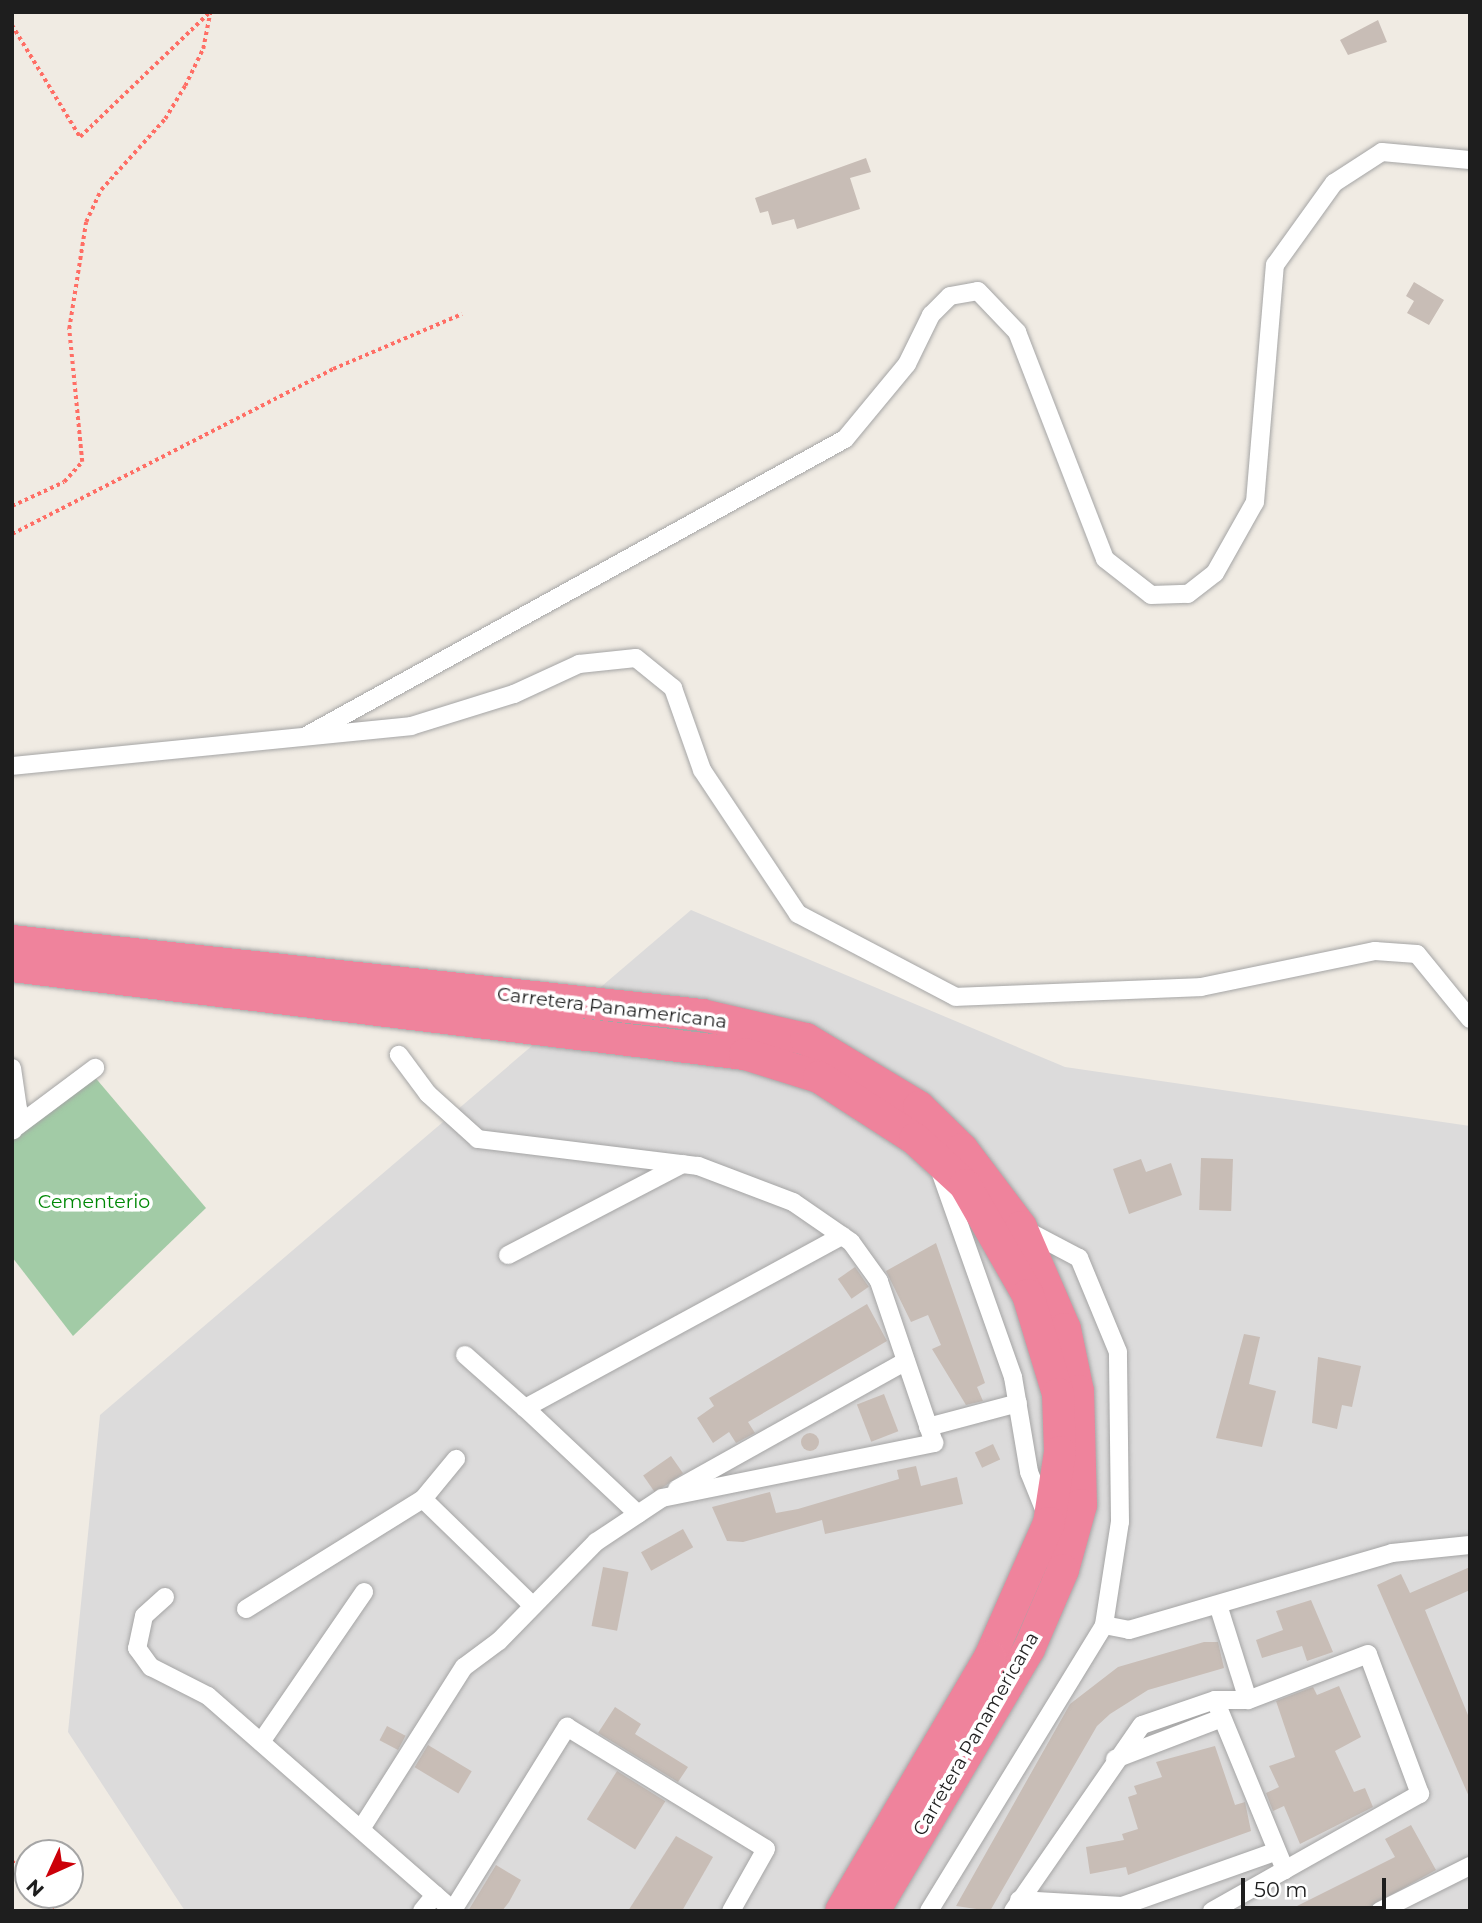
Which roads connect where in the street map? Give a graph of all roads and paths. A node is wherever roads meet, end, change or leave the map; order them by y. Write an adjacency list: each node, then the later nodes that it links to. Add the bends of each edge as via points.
1 (210, 12): 2 (path, via 80,137); 5 (path, via 203,49 185,86 165,119 102,190 86,222 69,329 82,462 64,482)
2 (12, 25)
3 (1470, 160): 7 (street, via 1382,152 1334,183 1275,265 1255,502 1215,573 1188,594 1150,595 1105,559 1017,332 978,291 950,296 931,315 907,364 845,439)
4 (462, 314): 6 (path, via 333,369)
5 (12, 506)
6 (12, 534)
7 (306, 736): 8 (street); 11 (street, via 411,726 514,694 579,664 636,658 673,688 702,770 798,914 956,998 1201,987 1375,951 1417,954)
8 (12, 766)
9 (12, 941): 18 (highway, Carretera Panamericana, via 702,1015 806,1039 919,1107 962,1149)
10 (12, 966): 16 (highway, Carretera Panamericana, via 745,1054 819,1077)
11 (1470, 1018)
12 (399, 1055): 17 (street, via 428,1094 478,1139)
13 (12, 1068): 15 (street, via 18,1109)
14 (95, 1068): 15 (street)
15 (12, 1130)
16 (935, 1158): 23 (street); 30 (highway, Carretera Panamericana, via 965,1185 1028,1295 1058,1394 1060,1452)
17 (683, 1164): 19 (street, via 793,1202); 20 (street)
18 (1021, 1227): 37 (street, via 1079,1258 1118,1352 1119,1522); 53 (highway, Carretera Panamericana, via 1047,1281 1076,1378 1081,1505 1063,1570 1029,1649)
19 (842, 1236): 22 (street, via 879,1280); 24 (street)
20 (508, 1255)
21 (465, 1355): 24 (street)
22 (906, 1361): 25 (street); 27 (street)
23 (1018, 1403): 25 (street); 30 (street, via 1029,1472)
24 (525, 1408): 29 (street)
25 (929, 1427): 27 (street, via 934,1443)
26 (456, 1460): 28 (street)
27 (662, 1498): 29 (street)
28 (423, 1499): 34 (street); 36 (street)
29 (639, 1514): 34 (street, via 596,1542)
30 (1049, 1523): 52 (highway, Carretera Panamericana, via 990,1657)
31 (1470, 1545): 35 (street, via 1380,1556)
32 (364, 1592): 41 (street)
33 (165, 1597): 41 (street, via 144,1616 137,1648 151,1667 208,1696)
34 (533, 1606): 43 (street, via 464,1667)
35 (1219, 1608): 37 (street, via 1129,1630); 39 (street)
36 (246, 1609)
37 (1104, 1625): 54 (street)
38 (1215, 1700): 39 (street); 40 (street); 42 (street, via 1142,1725)
39 (1248, 1700): 46 (street, via 1367,1654 1420,1794)
40 (1219, 1719): 42 (street); 44 (street)
41 (261, 1742): 43 (street)
42 (1115, 1759): 48 (street)
43 (361, 1829): 47 (street)
44 (1277, 1851): 46 (street); 48 (street, via 1122,1906)
45 (1470, 1866): 56 (street)
46 (1285, 1870): 55 (street)
47 (435, 1895): 49 (street); 50 (street)
48 (1016, 1905)
49 (453, 1910): 51 (street, via 567,1727 766,1849)
50 (422, 1911)
51 (731, 1911)
52 (841, 1911)
53 (874, 1911)
54 (929, 1911)
55 (1212, 1911)
56 (1380, 1911)

